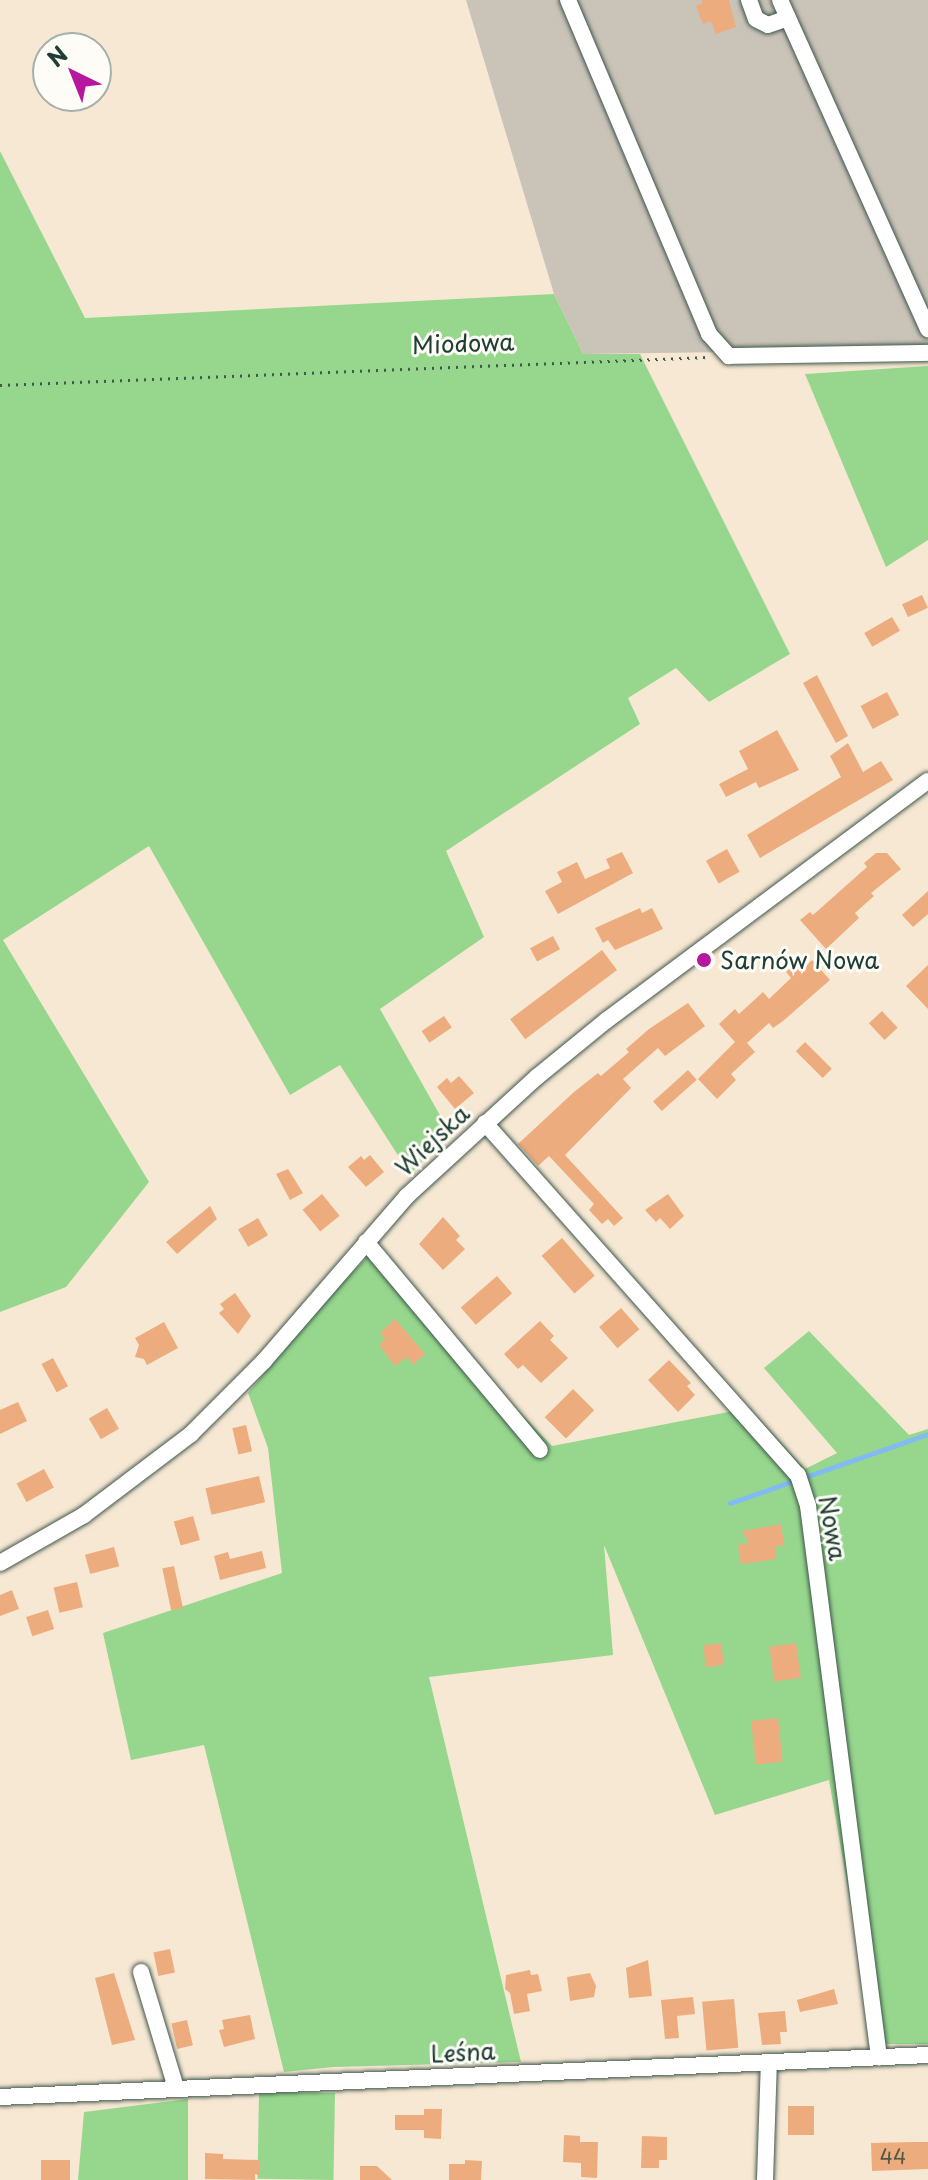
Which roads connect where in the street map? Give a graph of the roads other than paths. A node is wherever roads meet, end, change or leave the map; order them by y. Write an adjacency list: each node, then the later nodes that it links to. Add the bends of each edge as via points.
1 (568, 0): 6 (street, via 709,334 729,356)
2 (749, 0): 4 (street, via 756,19 768,25)
3 (780, 0): 4 (street)
4 (788, 18): 5 (street)
5 (928, 329)
6 (928, 353)
7 (928, 781): 8 (street, Wiejska, via 607,1020)
8 (485, 1123): 9 (street, Wiejska); 14 (street, Nowa, via 798,1475 808,1506)
9 (366, 1242): 10 (street); 11 (street, Wiejska, via 264,1361 191,1434 84,1515)
10 (540, 1450)
11 (0, 1563)
12 (141, 1972): 16 (street)
13 (928, 2055): 14 (street, Leśna)
14 (879, 2057): 15 (street, Leśna)
15 (769, 2062): 16 (street, Leśna); 18 (street)
16 (176, 2088): 17 (street, Leśna)
17 (0, 2097)
18 (765, 2180)

